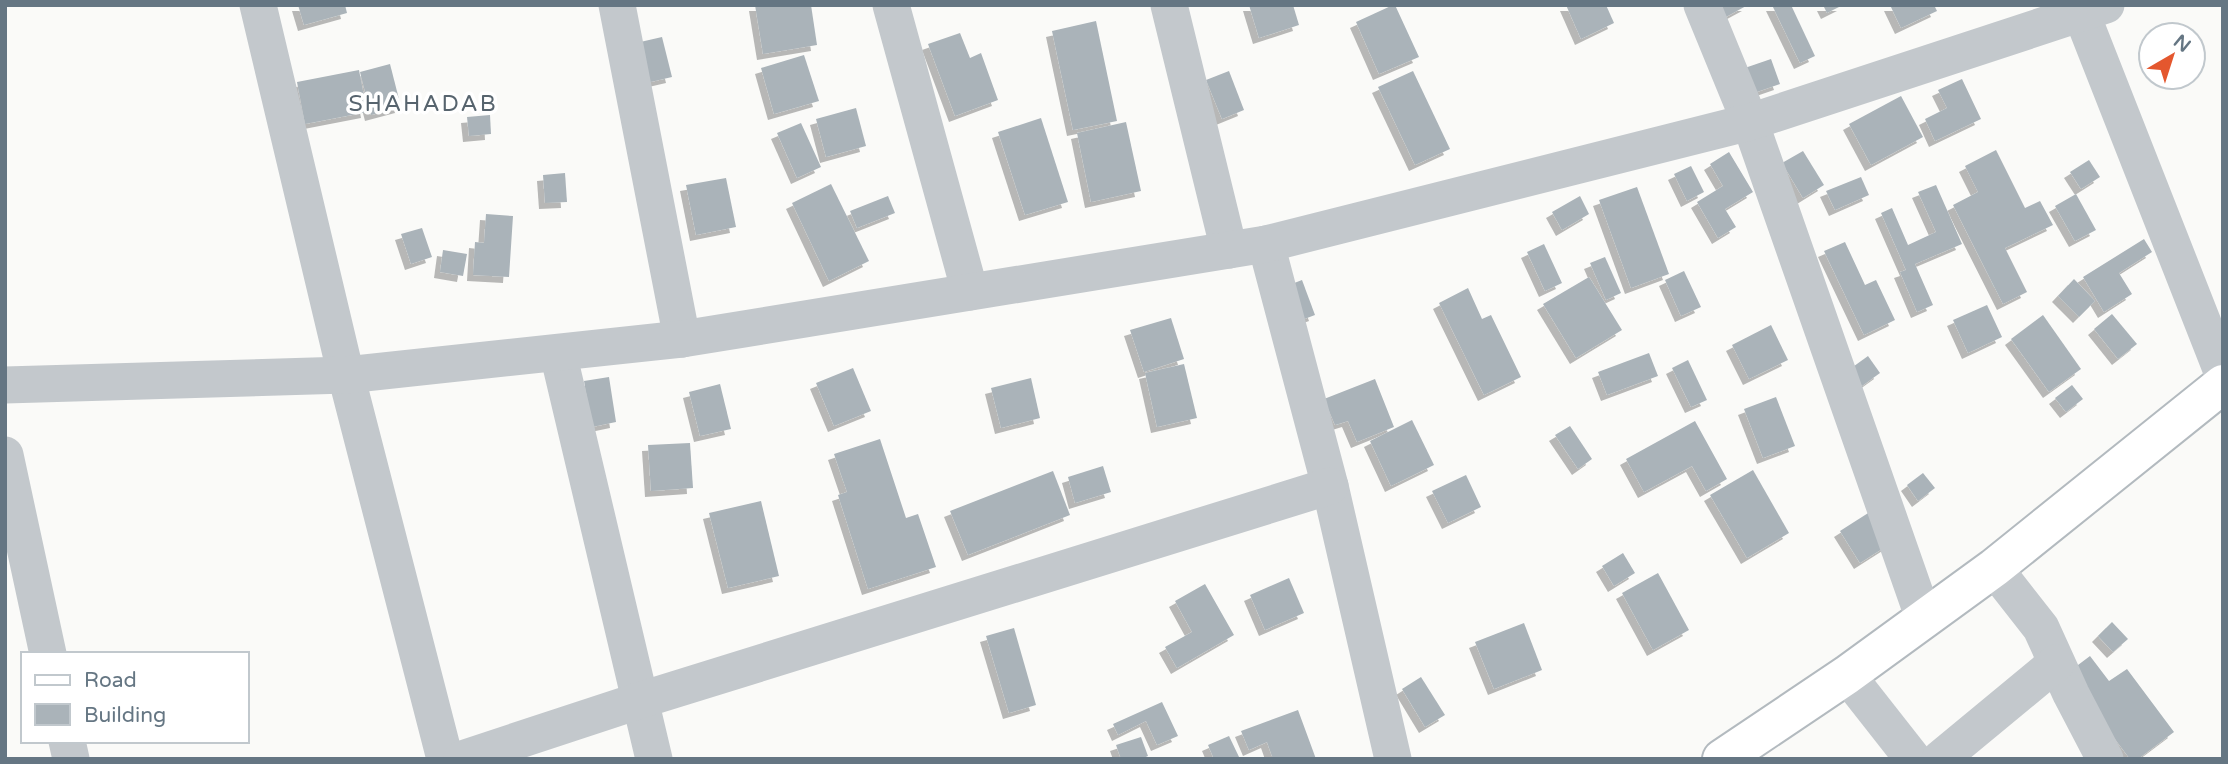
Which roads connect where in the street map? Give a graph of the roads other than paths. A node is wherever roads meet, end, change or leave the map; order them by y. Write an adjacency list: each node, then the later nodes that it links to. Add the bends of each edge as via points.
1 (258, 5): 14 (street)
2 (617, 5): 11 (street)
3 (891, 5): 10 (street)
4 (1169, 5): 9 (street)
5 (1702, 5): 7 (street)
6 (2088, 8): 7 (street); 13 (street)
7 (1750, 122): 8 (street); 20 (street)
8 (1266, 244): 9 (street); 18 (street)
9 (1229, 250): 10 (street)
10 (970, 292): 11 (street)
11 (682, 339): 12 (street)
12 (558, 353): 14 (street); 24 (street)
13 (2223, 374)
14 (346, 375): 16 (street); 25 (street)
15 (2223, 384): 19 (main road)
16 (5, 385)
17 (5, 455): 21 (street)
18 (1330, 486): 24 (street); 28 (street)
19 (1994, 568): 20 (main road); 22 (street, via 2041,628)
20 (1924, 619): 23 (main road)
21 (48, 652)
22 (2056, 663): 31 (street); 32 (street)
23 (1846, 675): 29 (main road); 30 (street)
24 (642, 700): 26 (street); 27 (street)
25 (444, 759)
26 (462, 759)
27 (654, 759)
28 (1393, 759)
29 (1722, 759)
30 (1913, 759)
31 (1940, 759)
32 (2105, 759)

